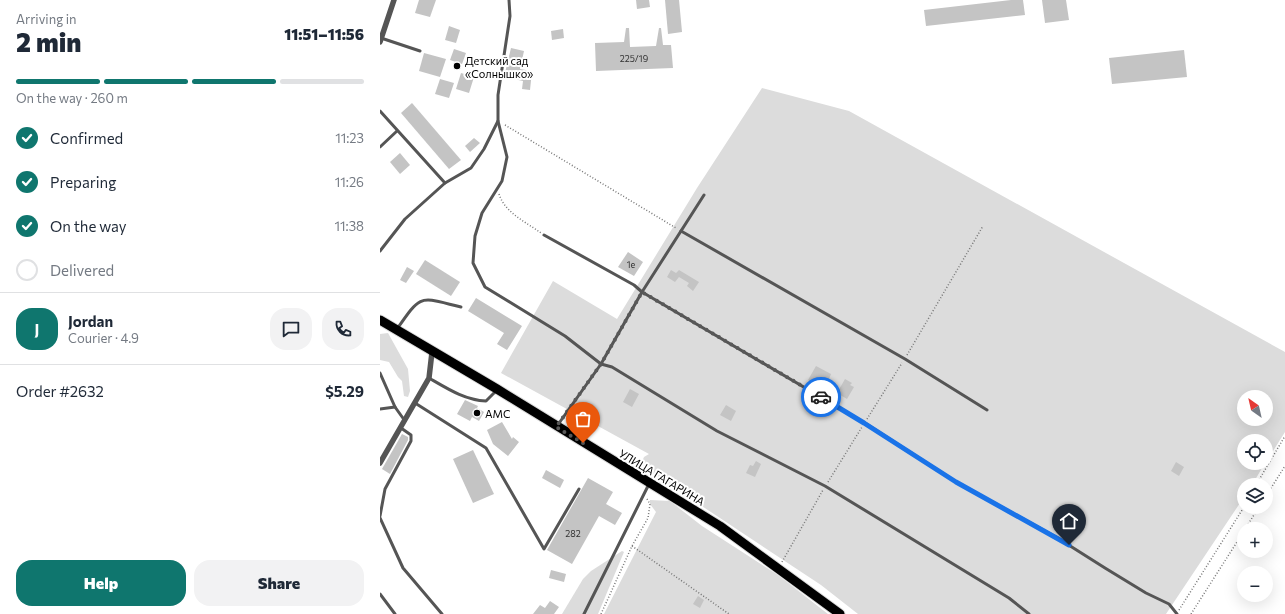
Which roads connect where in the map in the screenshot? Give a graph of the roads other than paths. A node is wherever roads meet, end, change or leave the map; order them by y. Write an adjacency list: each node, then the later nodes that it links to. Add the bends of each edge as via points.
1 (394, 0): 3 (street)
2 (509, 0): 6 (lane, via 510,16 498,95)
3 (381, 40): 4 (lane)
4 (420, 51)
5 (380, 111): 7 (lane)
6 (498, 121): 9 (lane, via 471,168); 19 (lane, via 507,157 502,181 482,213 475,236 473,263 485,287 565,336)
7 (397, 131): 8 (lane); 9 (lane)
8 (380, 147)
9 (445, 183): 13 (lane, via 405,219)
10 (704, 195): 11 (lane)
11 (681, 231): 14 (lane); 26 (lane, via 905,359)
12 (544, 235): 14 (lane, via 634,285)
13 (380, 251)
14 (642, 292): 19 (lane); 40 (lane, via 864,423 956,482 1169,604)
15 (461, 307): 17 (lane, via 422,300 414,304)
16 (380, 320): 17 (main road, УЛИЦА ГАГАРИНА)
17 (396, 330): 18 (main road, УЛИЦА ГАГАРИНА)
18 (432, 352): 21 (street); 22 (main road, УЛИЦА ГАГАРИНА)
19 (601, 364): 28 (lane); 39 (lane, via 612,367 717,431 825,486 1009,598)
20 (380, 373): 24 (lane)
21 (429, 378): 22 (lane, via 472,400 486,401); 23 (street)
22 (497, 389): 28 (main road, УЛИЦА ГАГАРИНА)
23 (415, 403): 27 (street); 32 (lane, via 486,448 544,549)
24 (395, 407): 25 (lane); 27 (lane)
25 (380, 409)
26 (987, 410)
27 (405, 421): 29 (street)
28 (556, 427): 31 (main road, УЛИЦА ГАГАРИНА)
29 (401, 428): 30 (street); 33 (lane, via 411,435 411,441 386,489)
30 (380, 463)
31 (649, 484): 37 (lane); 38 (main road, УЛИЦА ГАГАРИНА, via 720,526)
32 (578, 489)
33 (380, 517): 36 (lane, via 403,568)
34 (380, 594): 35 (lane)
35 (395, 614)
36 (442, 614)
37 (584, 614)
38 (840, 614)
39 (1029, 614)
40 (1177, 614)

